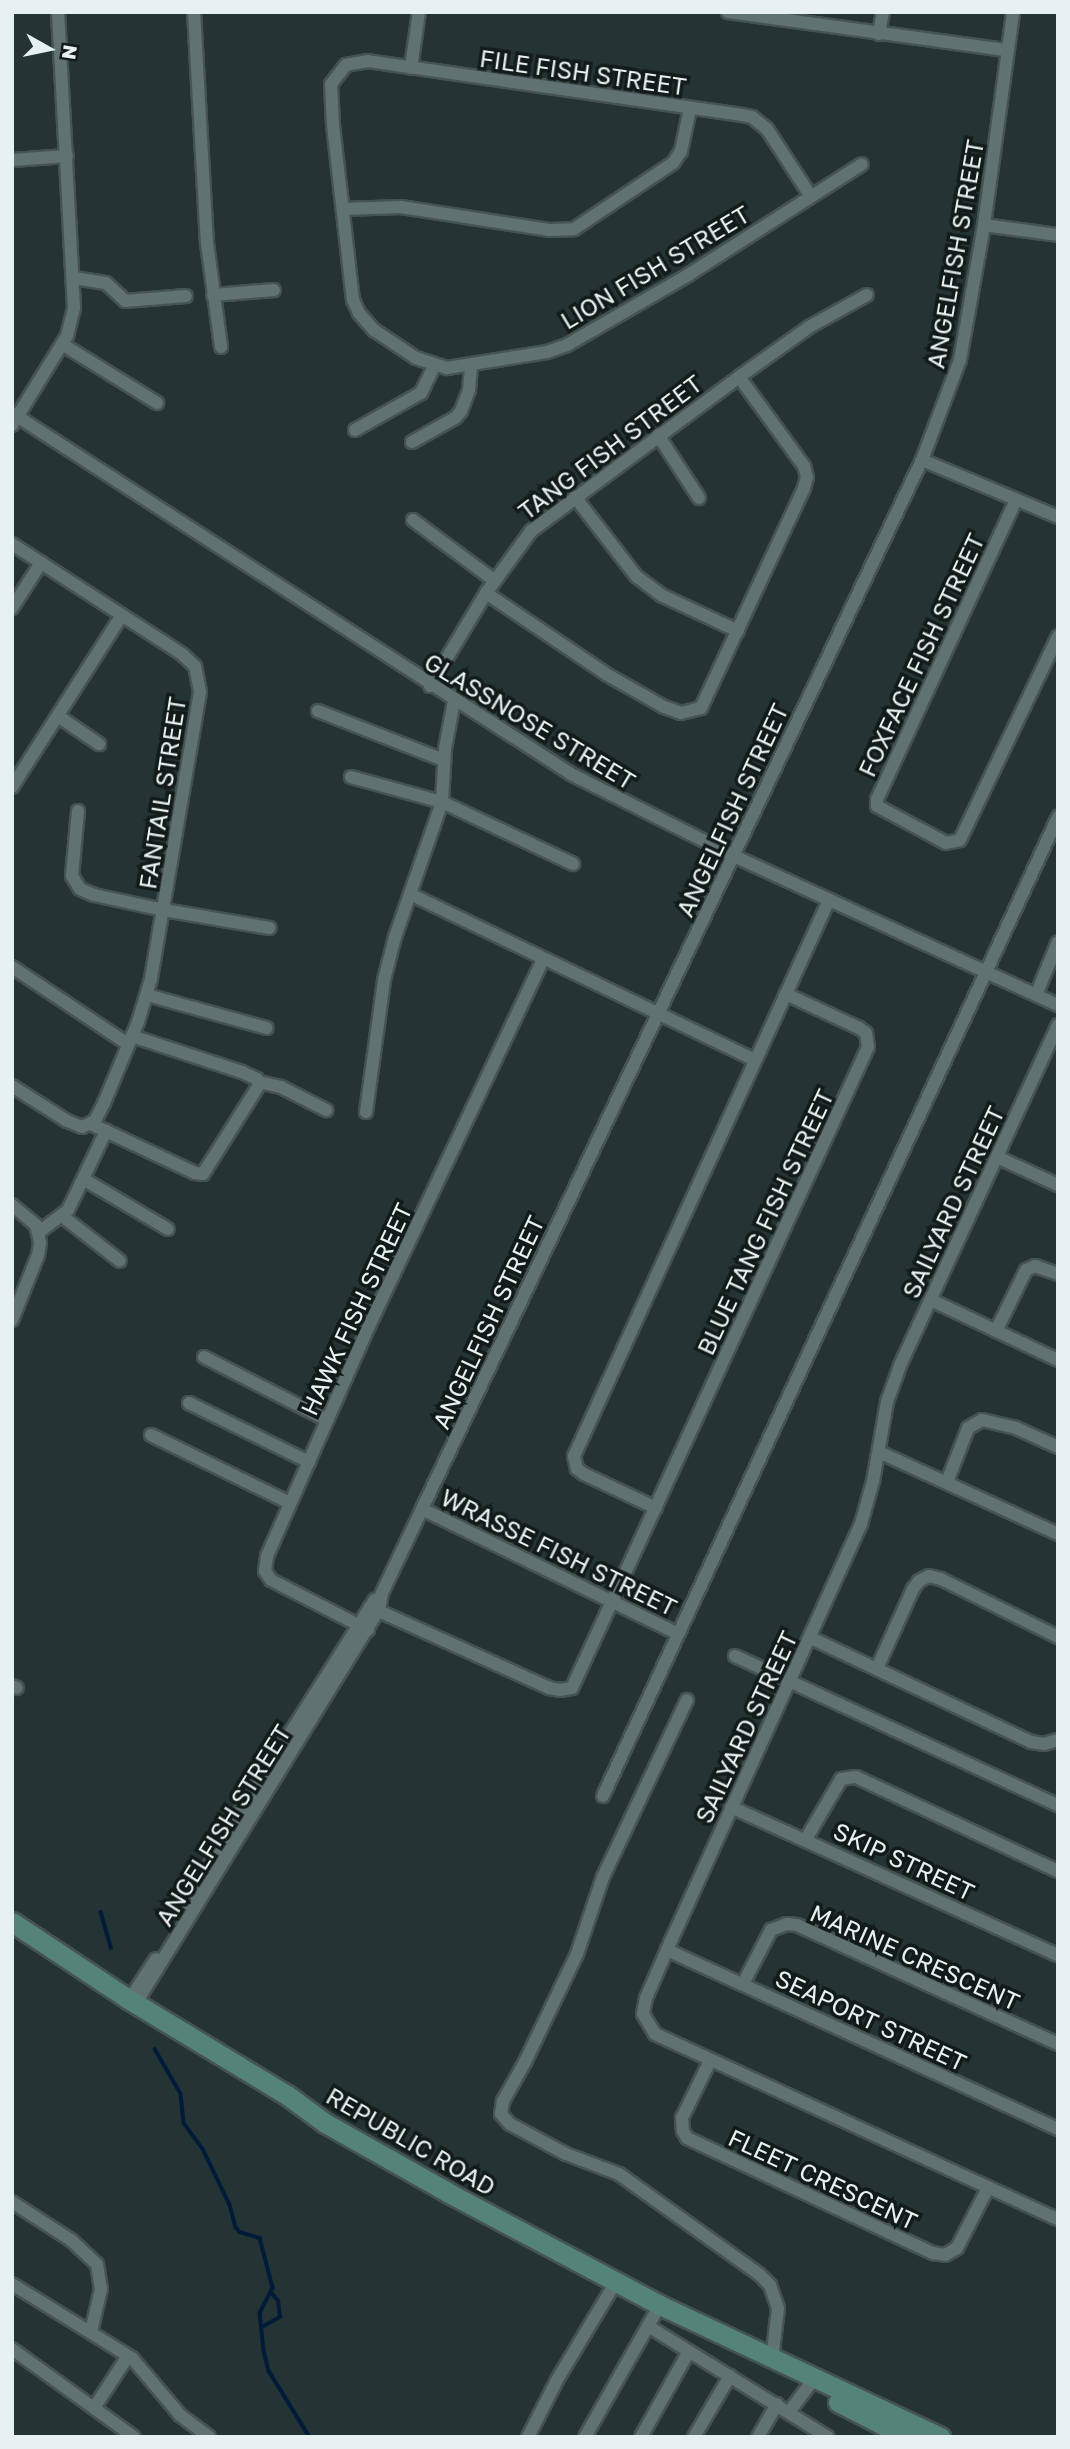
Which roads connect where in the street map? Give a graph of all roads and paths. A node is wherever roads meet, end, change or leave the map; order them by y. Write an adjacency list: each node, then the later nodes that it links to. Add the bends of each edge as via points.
1 (58, 12): 12 (street)
2 (194, 12): 21 (street)
3 (419, 12): 9 (street)
4 (728, 12): 7 (street)
5 (883, 12): 7 (street)
6 (1013, 12): 8 (street, ANGELFISH STREET)
7 (879, 34): 8 (street)
8 (1007, 50): 17 (street, ANGELFISH STREET)
9 (411, 68): 10 (street, FILE FISH STREET, via 352,62 334,78); 11 (street, FILE FISH STREET)
10 (330, 94): 16 (street, LION FISH STREET)
11 (690, 109): 15 (street, FILE FISH STREET, via 761,122); 16 (street, via 681,151 673,163 574,229 550,230 401,207)
12 (67, 156): 13 (street); 19 (street)
13 (12, 160)
14 (862, 164): 15 (street, LION FISH STREET)
15 (810, 195): 26 (street, LION FISH STREET, via 688,275 567,345)
16 (344, 209): 27 (street, LION FISH STREET, via 359,313 374,330)
17 (984, 225): 18 (street); 34 (street, ANGELFISH STREET, via 960,360)
18 (1058, 235)
19 (74, 278): 23 (street, via 106,282 130,302); 24 (street, via 73,319)
20 (274, 290): 21 (street)
21 (213, 295): 25 (street)
22 (867, 295): 28 (street, TANG FISH STREET, via 809,327)
23 (186, 296)
24 (62, 344): 29 (street); 30 (street)
25 (221, 346)
26 (471, 365): 27 (street, LION FISH STREET); 33 (street, via 461,411)
27 (434, 366): 31 (street, via 421,393)
28 (739, 377): 32 (street, TANG FISH STREET); 46 (street, via 804,466 807,477)
29 (157, 403)
30 (14, 418): 48 (street, GLASSNOSE STREET)
31 (355, 429)
32 (657, 435): 35 (street, TANG FISH STREET); 36 (street)
33 (412, 442)
34 (922, 460): 37 (street); 59 (street, ANGELFISH STREET)
35 (575, 497): 42 (street, TANG FISH STREET, via 531,531); 46 (street, via 636,576 661,594)
36 (699, 498)
37 (1016, 500): 38 (street); 47 (street, FOXFACE FISH STREET, via 877,806 946,843 960,840)
38 (1058, 517)
39 (413, 520): 42 (street)
40 (12, 544): 41 (street, FANTAIL STREET)
41 (41, 564): 44 (street); 45 (street, FANTAIL STREET)
42 (495, 581): 43 (street, TANG FISH STREET)
43 (486, 593): 46 (street, via 607,674 681,713 701,708); 48 (street, TANG FISH STREET)
44 (12, 608)
45 (122, 615): 51 (street); 63 (street, FANTAIL STREET, via 182,654 195,667 200,682)
46 (738, 631)
47 (1058, 636)
48 (430, 686): 49 (street, GLASSNOSE STREET)
49 (454, 701): 53 (street); 59 (street, GLASSNOSE STREET, via 570,774)
50 (317, 711): 53 (street)
51 (58, 716): 52 (street); 55 (street)
52 (99, 744)
53 (444, 760): 56 (street)
54 (351, 777): 56 (street)
55 (12, 787)
56 (442, 802): 60 (street); 61 (street)
57 (78, 811): 63 (street, via 75,886 94,895)
58 (1058, 817): 68 (street)
59 (734, 856): 62 (street, GLASSNOSE STREET); 73 (street, ANGELFISH STREET)
60 (573, 864)
61 (410, 894): 66 (street); 81 (street, via 379,1004)
62 (829, 900): 68 (street, GLASSNOSE STREET); 69 (street)
63 (164, 910): 64 (street); 70 (street, FANTAIL STREET)
64 (269, 928)
65 (1058, 942): 71 (street)
66 (543, 959): 73 (street); 99 (street, HAWK FISH STREET)
67 (12, 967): 76 (street)
68 (986, 974): 71 (street, GLASSNOSE STREET); 112 (street)
69 (786, 994): 77 (street); 107 (street, BLUE TANG FISH STREET, via 859,1028 866,1033 868,1047)
70 (148, 995): 75 (street); 76 (street, FANTAIL STREET)
71 (1036, 995): 72 (street, GLASSNOSE STREET)
72 (1058, 1005)
73 (658, 1015): 77 (street); 106 (street, ANGELFISH STREET)
74 (1058, 1025): 84 (street, SAILYARD STREET)
75 (267, 1028)
76 (130, 1040): 78 (street, via 242,1072); 82 (street, FANTAIL STREET, via 104,1102)
77 (755, 1060): 107 (street, via 574,1456 577,1469 584,1474)
78 (260, 1082): 80 (street, via 281,1087); 83 (street, via 203,1174)
79 (12, 1086): 82 (street, via 67,1121)
80 (326, 1110)
81 (366, 1112)
82 (87, 1125): 83 (street)
83 (107, 1131): 85 (street)
84 (997, 1157): 86 (street); 93 (street, SAILYARD STREET)
85 (85, 1180): 88 (street); 89 (street)
86 (1058, 1185)
87 (12, 1205): 90 (street, via 31,1219)
88 (62, 1216): 90 (street); 91 (street)
89 (168, 1228)
90 (39, 1232): 94 (street, via 38,1255)
91 (120, 1261)
92 (1058, 1274): 95 (street, via 1035,1266 1026,1269)
93 (931, 1300): 95 (street); 102 (street, SAILYARD STREET, via 893,1384)
94 (12, 1320)
95 (996, 1331): 97 (street)
96 (204, 1357): 99 (street)
97 (1058, 1360)
98 (189, 1403): 103 (street)
99 (327, 1420): 103 (street, HAWK FISH STREET)
100 (151, 1435): 105 (street)
101 (1058, 1447): 104 (street, via 1000,1422 982,1420 968,1428)
102 (879, 1452): 104 (street); 114 (street, SAILYARD STREET, via 861,1524)
103 (309, 1462): 105 (street, HAWK FISH STREET)
104 (947, 1482): 108 (street)
105 (290, 1503): 111 (street, HAWK FISH STREET, via 267,1556 265,1572 271,1580)
106 (422, 1508): 109 (street, WRASSE FISH STREET); 110 (street, ANGELFISH STREET)
107 (656, 1508): 109 (street, BLUE TANG FISH STREET)
108 (1058, 1534)
109 (613, 1604): 110 (street, BLUE TANG FISH STREET, via 572,1688 560,1690); 112 (street, WRASSE FISH STREET)
110 (375, 1608): 111 (street, ANGELFISH STREET)
111 (364, 1628): 129 (street, ANGELFISH STREET, via 225,1836)
112 (678, 1634): 120 (street)
113 (1058, 1637): 116 (street, via 929,1576 913,1589)
114 (810, 1638): 116 (street); 117 (street, SAILYARD STREET)
115 (735, 1656): 117 (street)
116 (877, 1668): 119 (street, via 1031,1742)
117 (788, 1682): 121 (street); 122 (street, SAILYARD STREET)
118 (687, 1700): 144 (street, via 603,1877 580,1947 503,2101 501,2114 510,2124 566,2154 620,2174 760,2275 770,2285 778,2308)
119 (1058, 1740)
120 (603, 1796)
121 (1058, 1805)
122 (731, 1807): 123 (street, SKIP STREET); 126 (street, SAILYARD STREET)
123 (806, 1839): 124 (street, via 841,1779 856,1777); 127 (street, SKIP STREET)
124 (1058, 1871)
125 (12, 1922): 129 (street, REPUBLIC ROAD)
126 (667, 1950): 128 (street, SEAPORT STREET); 131 (street, SAILYARD STREET, via 643,2008 645,2022 654,2034)
127 (1058, 1955)
128 (744, 1984): 130 (street, MARINE CRESCENT, via 771,1930 787,1924); 132 (street, SEAPORT STREET)
129 (133, 2002): 136 (street, REPUBLIC ROAD, via 325,2123)
130 (1058, 2044)
131 (710, 2061): 133 (street, SAILYARD STREET); 133 (street, FLEET CRESCENT, via 682,2118 687,2138 933,2253 945,2255 957,2248)
132 (1058, 2129)
133 (988, 2188): 135 (street, SAILYARD STREET)
134 (12, 2202): 140 (street, via 71,2240 97,2264 100,2289)
135 (1058, 2219)
136 (616, 2282): 138 (street, REPUBLIC ROAD); 153 (street)
137 (12, 2284): 140 (street)
138 (660, 2305): 139 (street); 144 (street, REPUBLIC ROAD)
139 (648, 2326): 142 (street); 154 (street)
140 (91, 2332): 143 (street)
141 (12, 2349): 148 (street)
142 (689, 2351): 145 (street); 155 (street)
143 (128, 2356): 148 (street); 152 (street, via 180,2416)
144 (772, 2360): 146 (street, REPUBLIC ROAD)
145 (730, 2376): 147 (street); 156 (street)
146 (806, 2379): 149 (street); 158 (street, REPUBLIC ROAD); 159 (street, REPUBLIC ROAD, via 820,2380)
147 (777, 2404): 149 (street); 157 (street)
148 (94, 2408): 151 (street)
149 (789, 2412): 150 (street)
150 (819, 2434)
151 (134, 2437)
152 (209, 2437)
153 (528, 2437)
154 (585, 2437)
155 (641, 2437)
156 (694, 2437)
157 (758, 2437)
158 (906, 2437)
159 (940, 2437)

